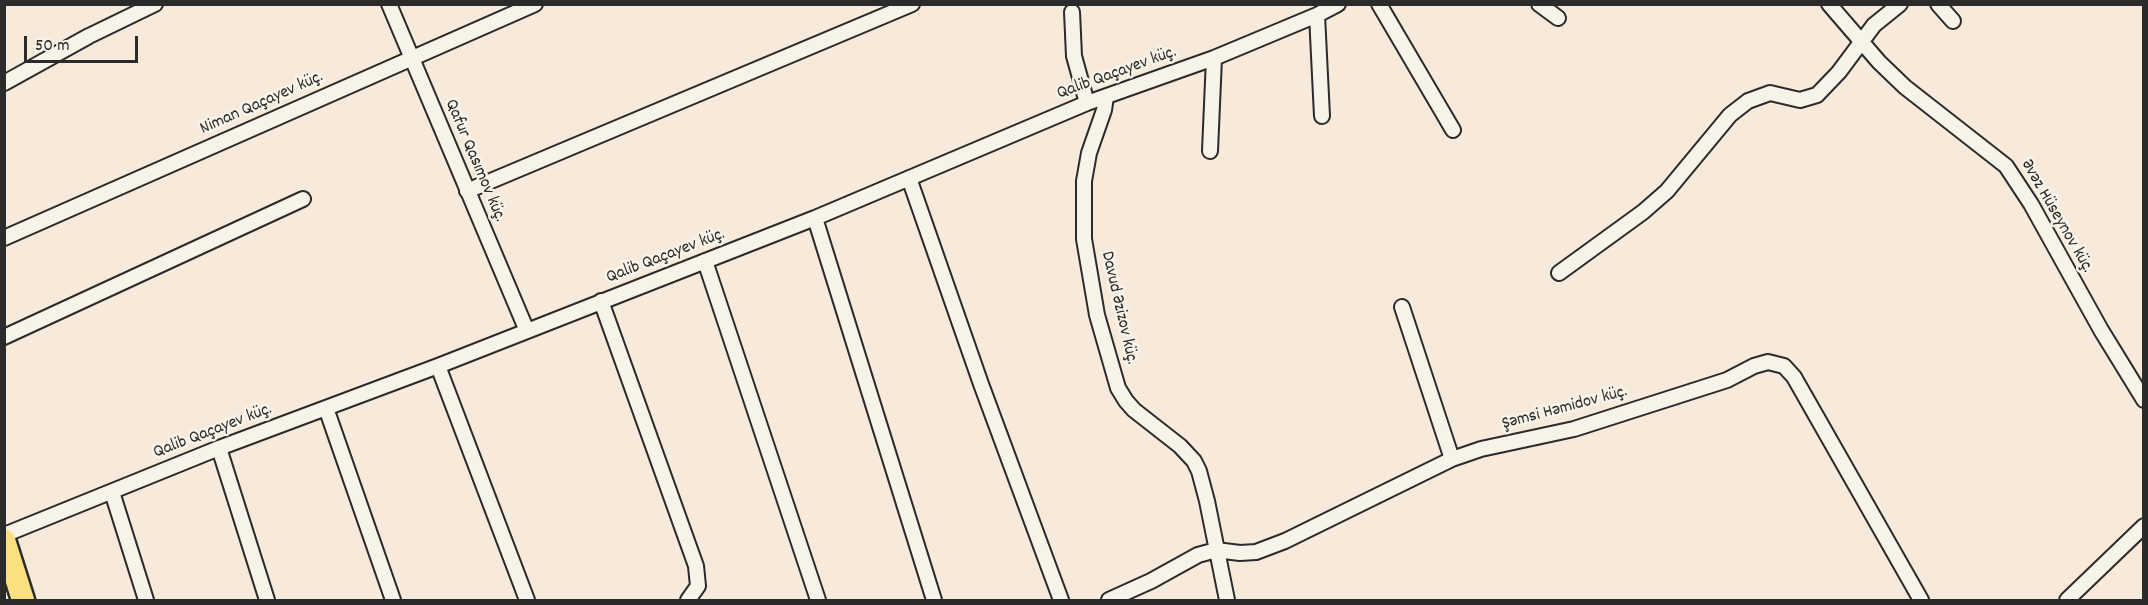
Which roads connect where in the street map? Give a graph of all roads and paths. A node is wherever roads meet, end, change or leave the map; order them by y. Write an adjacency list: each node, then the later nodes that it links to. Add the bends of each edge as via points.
1 (155, 4): 18 (street)
2 (388, 4): 16 (street, Qafur Qasımov küç.)
3 (535, 4): 16 (street, Niman Qaçayev küç.)
4 (912, 4): 25 (street)
5 (1338, 4): 12 (street, Qalib Qaçayev küç.)
6 (1379, 4): 22 (street)
7 (1539, 4): 13 (street)
8 (1829, 4): 15 (street, Əvəz Hüseynov küç.)
9 (1900, 4): 15 (street)
10 (1938, 4): 14 (street)
11 (1072, 12): 20 (street, via 1074,56)
12 (1317, 15): 17 (street, Qalib Qaçayev küç.); 21 (street)
13 (1558, 18)
14 (1953, 21)
15 (1860, 41): 30 (street, via 1817,95 1800,99 1770,93 1748,101 1712,135 1667,191); 36 (street, Əvəz Hüseynov küç., via 1905,87 2006,166)
16 (411, 58): 25 (street, Qafur Qasımov küç.); 28 (street, Niman Qaçayev küç.)
17 (1214, 58): 19 (street, Qalib Qaçayev küç.); 23 (street)
18 (4, 83)
19 (1106, 97): 20 (street, Qalib Qaçayev küç.); 44 (street, Davud Əzizov küç., via 1084,181 1084,239 1097,315 1118,388 1134,410 1194,461 1207,501)
20 (1087, 103): 24 (street, Qalib Qaçayev küç.)
21 (1322, 116)
22 (1453, 130)
23 (1210, 151)
24 (909, 178): 27 (street, Qalib Qaçayev küç.); 54 (street)
25 (467, 191): 33 (street, Qafur Qasımov küç.)
26 (303, 199): 34 (street)
27 (815, 218): 29 (street, Qalib Qaçayev küç.); 53 (street)
28 (4, 238)
29 (705, 261): 31 (street, Qalib Qaçayev küç.); 52 (street)
30 (1560, 273)
31 (601, 301): 33 (street, Qalib Qaçayev küç.); 51 (street, via 696,566 698,585)
32 (1402, 307): 39 (street)
33 (527, 331): 35 (street, Qalib Qaçayev küç.)
34 (4, 337)
35 (438, 366): 37 (street, Qalib Qaçayev küç.); 50 (street)
36 (2144, 400)
37 (326, 408): 38 (street, Qalib Qaçayev küç.); 49 (street)
38 (219, 448): 40 (street, Qalib Qaçayev küç.); 48 (street)
39 (1452, 459): 44 (street, Şəmsi Həmidov küç., via 1285,541 1256,552); 57 (street, Şəmsi Həmidov küç., via 1574,429 1727,380 1754,366 1778,363 1794,376)
40 (112, 492): 42 (street, Qalib Qaçayev küç.); 47 (street)
41 (2144, 526): 58 (street)
42 (4, 535)
43 (4, 540): 45 (main road)
44 (1216, 550): 55 (street, Şəmsi Həmidov küç., via 1198,555); 56 (street, Davud Əzizov küç.)
45 (8, 568): 46 (main road)
46 (23, 600)
47 (146, 600)
48 (267, 600)
49 (393, 600)
50 (527, 600)
51 (688, 600)
52 (818, 600)
53 (934, 600)
54 (1061, 600)
55 (1109, 600)
56 (1227, 600)
57 (1921, 600)
58 (2067, 600)

